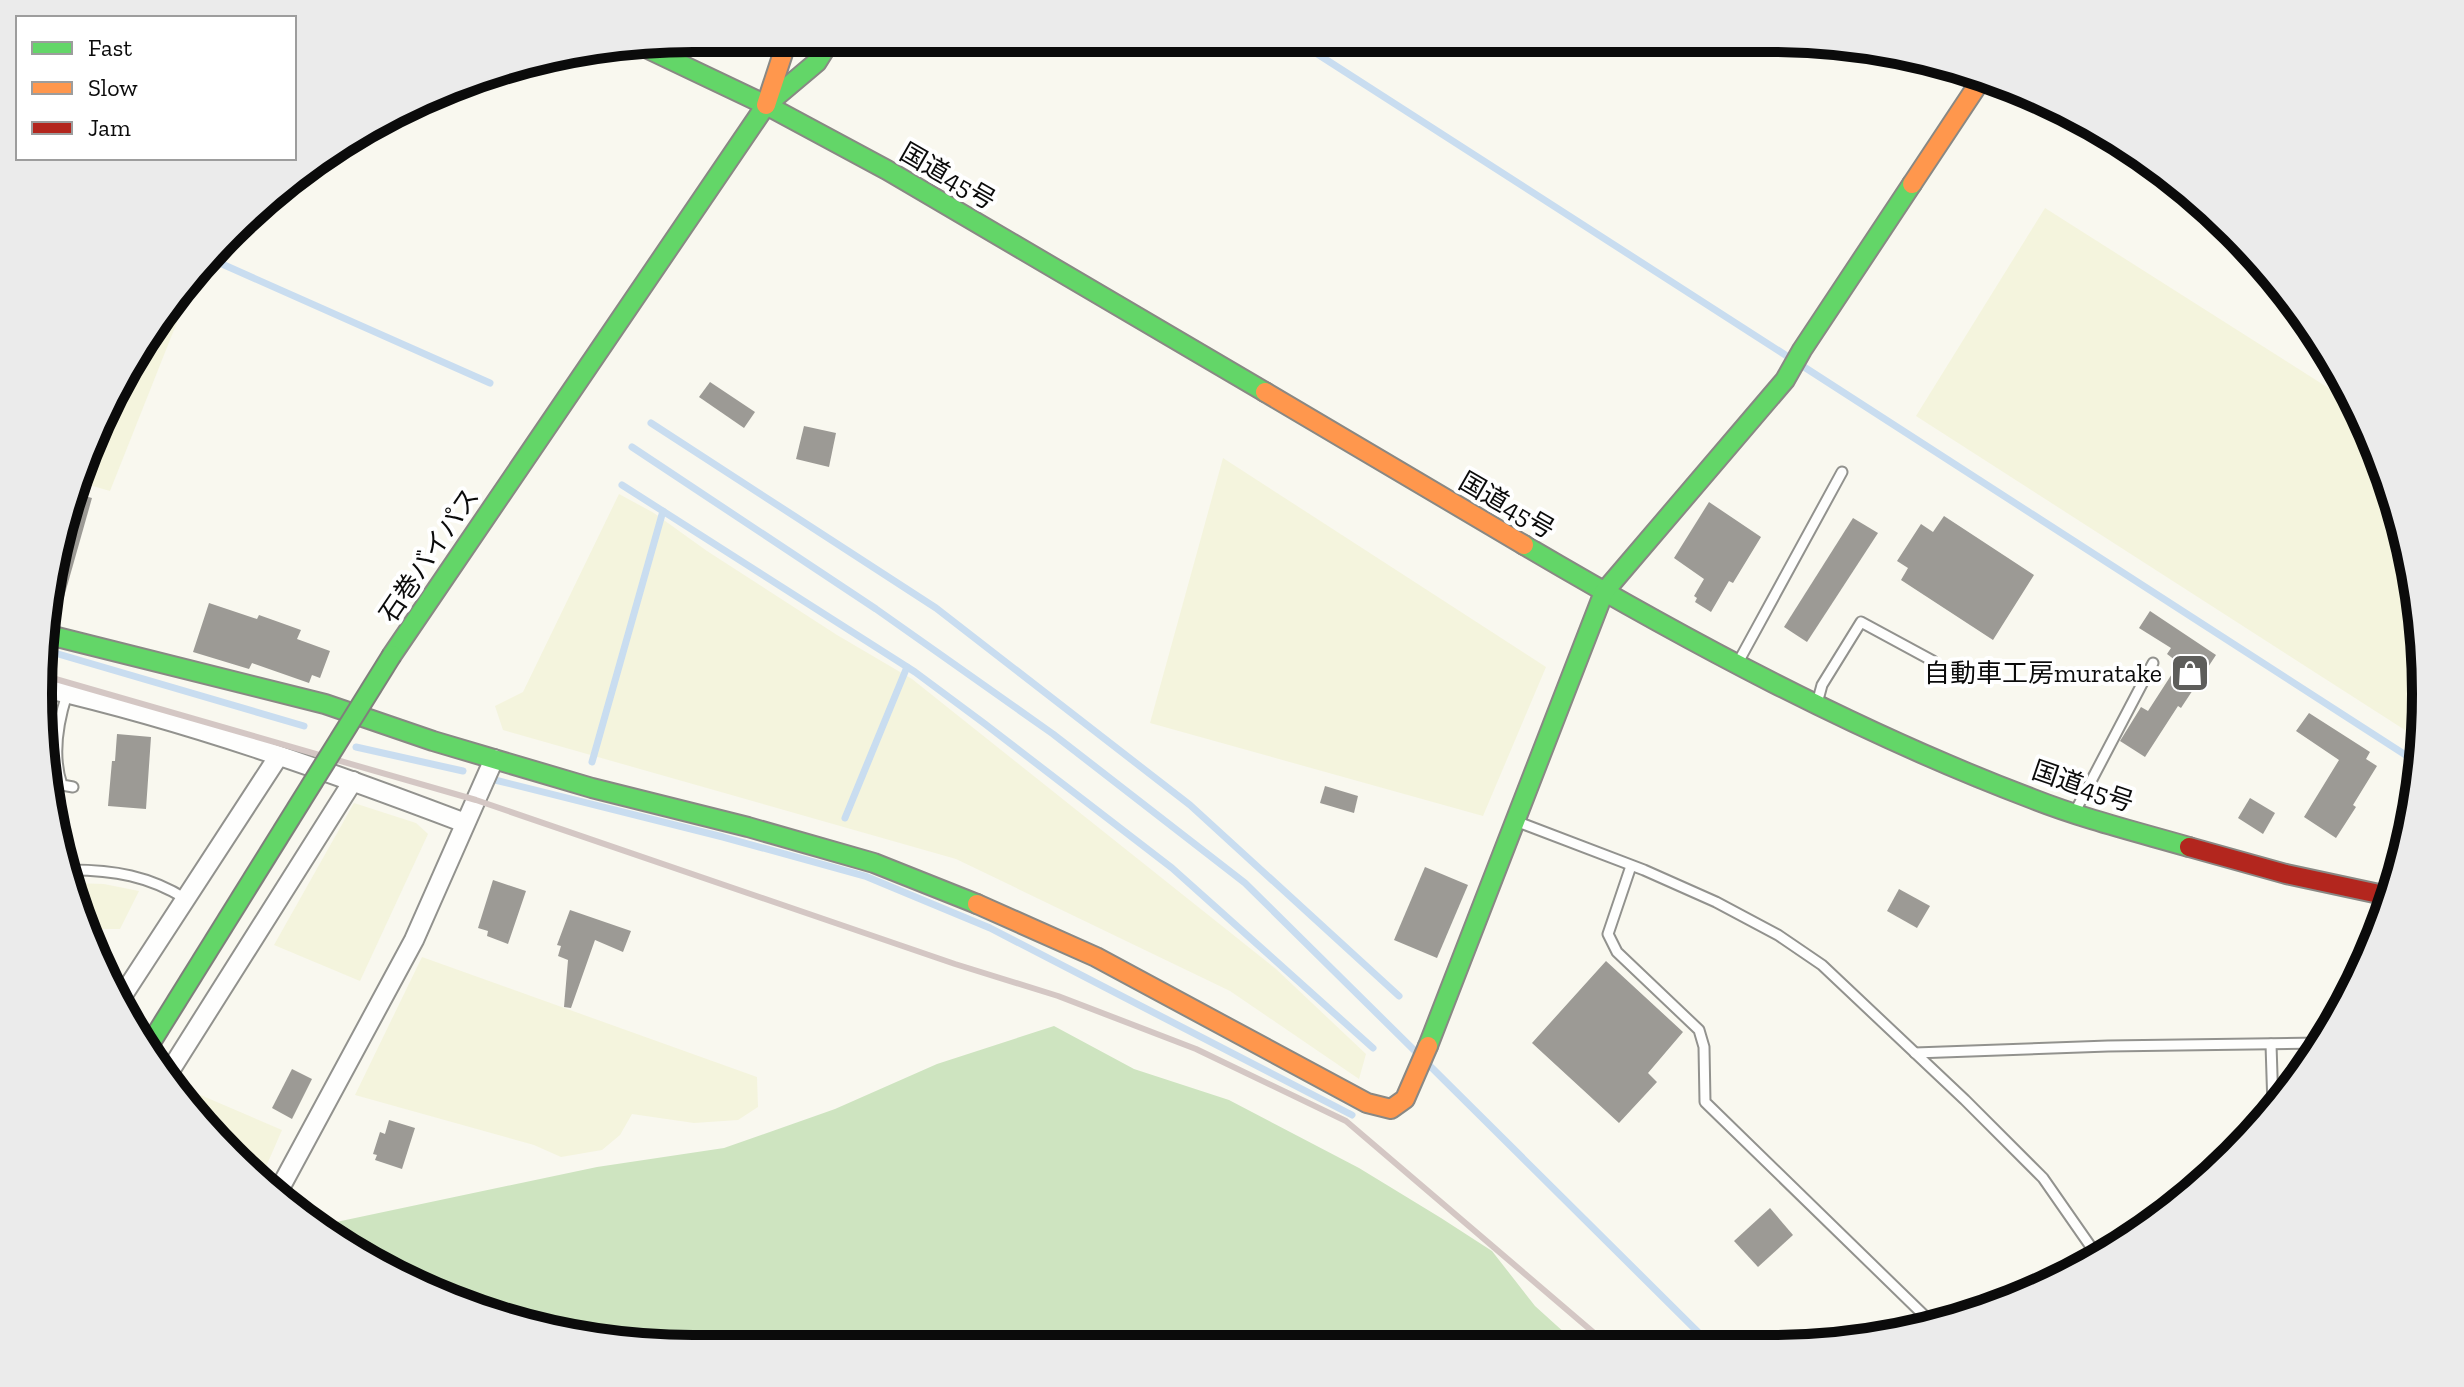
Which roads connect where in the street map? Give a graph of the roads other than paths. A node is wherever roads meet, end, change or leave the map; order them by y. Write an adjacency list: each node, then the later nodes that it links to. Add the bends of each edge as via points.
1 (783, 52): 5 (main road)
2 (823, 52): 5 (main road)
3 (656, 53): 5 (main road, 国道45号)
4 (1977, 86): 7 (main road, via 1791,370)
5 (766, 105): 7 (main road, 国道45号, via 887,170); 29 (main road, 石巻バイパス, bridge, via 392,655)
6 (1842, 472): 10 (lane)
7 (1604, 592): 10 (main road, 国道45号); 22 (main road)
8 (54, 636): 16 (main road, via 325,704)
9 (1933, 661): 14 (lane, via 1861,622 1822,685)
10 (1737, 663): 14 (main road, 国道45号)
11 (2153, 663): 21 (lane)
12 (52, 690): 13 (street)
13 (67, 693): 15 (street); 17 (lane)
14 (1817, 703): 21 (main road, 国道45号)
15 (278, 757): 19 (street); 27 (street)
16 (494, 759): 22 (main road, via 888,868 1096,957 1367,1103 1391,1109 1405,1099 1415,1079); 23 (street)
17 (56, 768)
18 (56, 770): 20 (lane, via 62,785)
19 (353, 781): 23 (street); 33 (street)
20 (73, 787)
21 (2074, 812): 26 (main road, 国道45号, via 2239,863)
22 (1518, 822): 24 (lane)
23 (465, 823): 35 (street, via 414,940)
24 (1631, 866): 32 (lane, via 1778,935 1822,965); 37 (lane, via 1608,934 1617,952 1699,1030 1705,1102)
25 (77, 871): 27 (lane, via 161,883)
26 (2380, 895)
27 (186, 899): 28 (street)
28 (126, 991)
29 (153, 1039)
30 (2308, 1043): 31 (lane)
31 (2271, 1044): 32 (lane); 34 (lane)
32 (1915, 1053): 36 (lane, via 2043,1178)
33 (172, 1067)
34 (2273, 1092)
35 (282, 1185)
36 (2092, 1248)
37 (1925, 1316)

